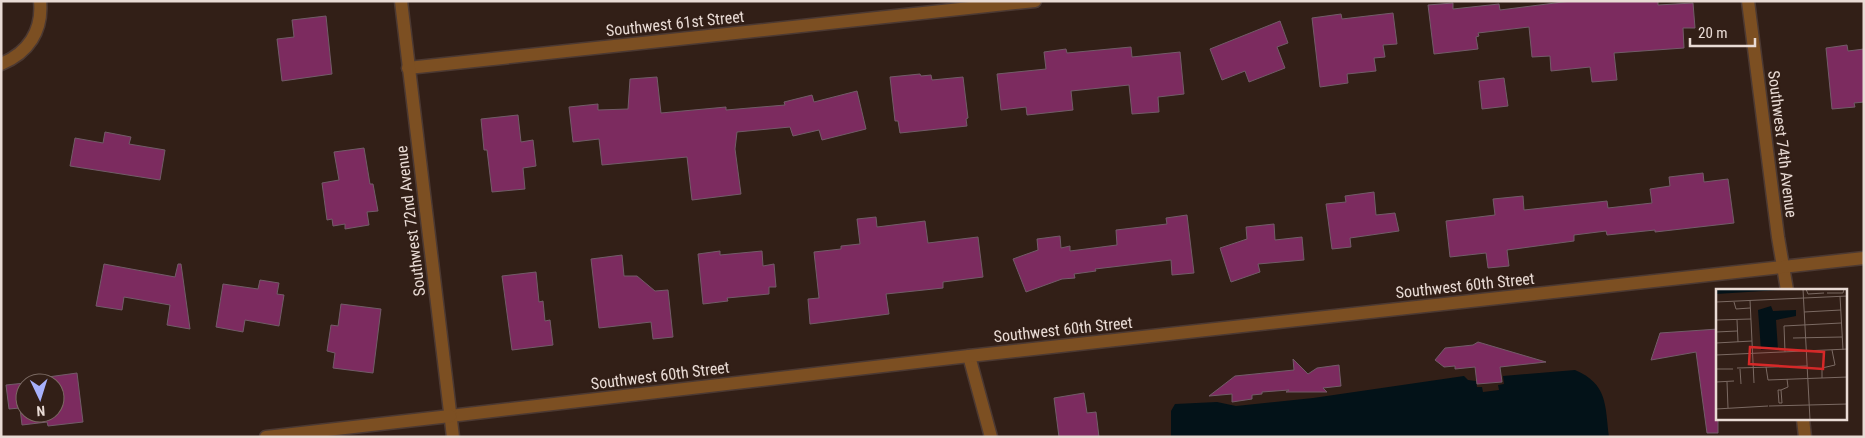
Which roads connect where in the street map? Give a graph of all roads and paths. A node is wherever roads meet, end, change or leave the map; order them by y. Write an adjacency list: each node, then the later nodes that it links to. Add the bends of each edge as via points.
1 (40, 1): 5 (street, via 36,35 22,52)
2 (400, 1): 6 (street, Southwest 72nd Avenue)
3 (1035, 1): 6 (street, Southwest 61st Street)
4 (1748, 1): 8 (street, Southwest 74th Avenue)
5 (1, 64)
6 (408, 68): 11 (street, Southwest 72nd Avenue)
7 (1864, 258): 8 (street, Southwest 60th Street)
8 (1784, 266): 9 (street, Southwest 74th Avenue); 10 (street, Southwest 60th Street)
9 (1787, 289)
10 (969, 356): 11 (street, Southwest 60th Street); 15 (street)
11 (450, 416): 13 (street, Southwest 60th Street); 14 (street, Southwest 72nd Avenue)
12 (1803, 420): 16 (street)
13 (266, 437)
14 (453, 437)
15 (991, 437)
16 (1805, 437)

